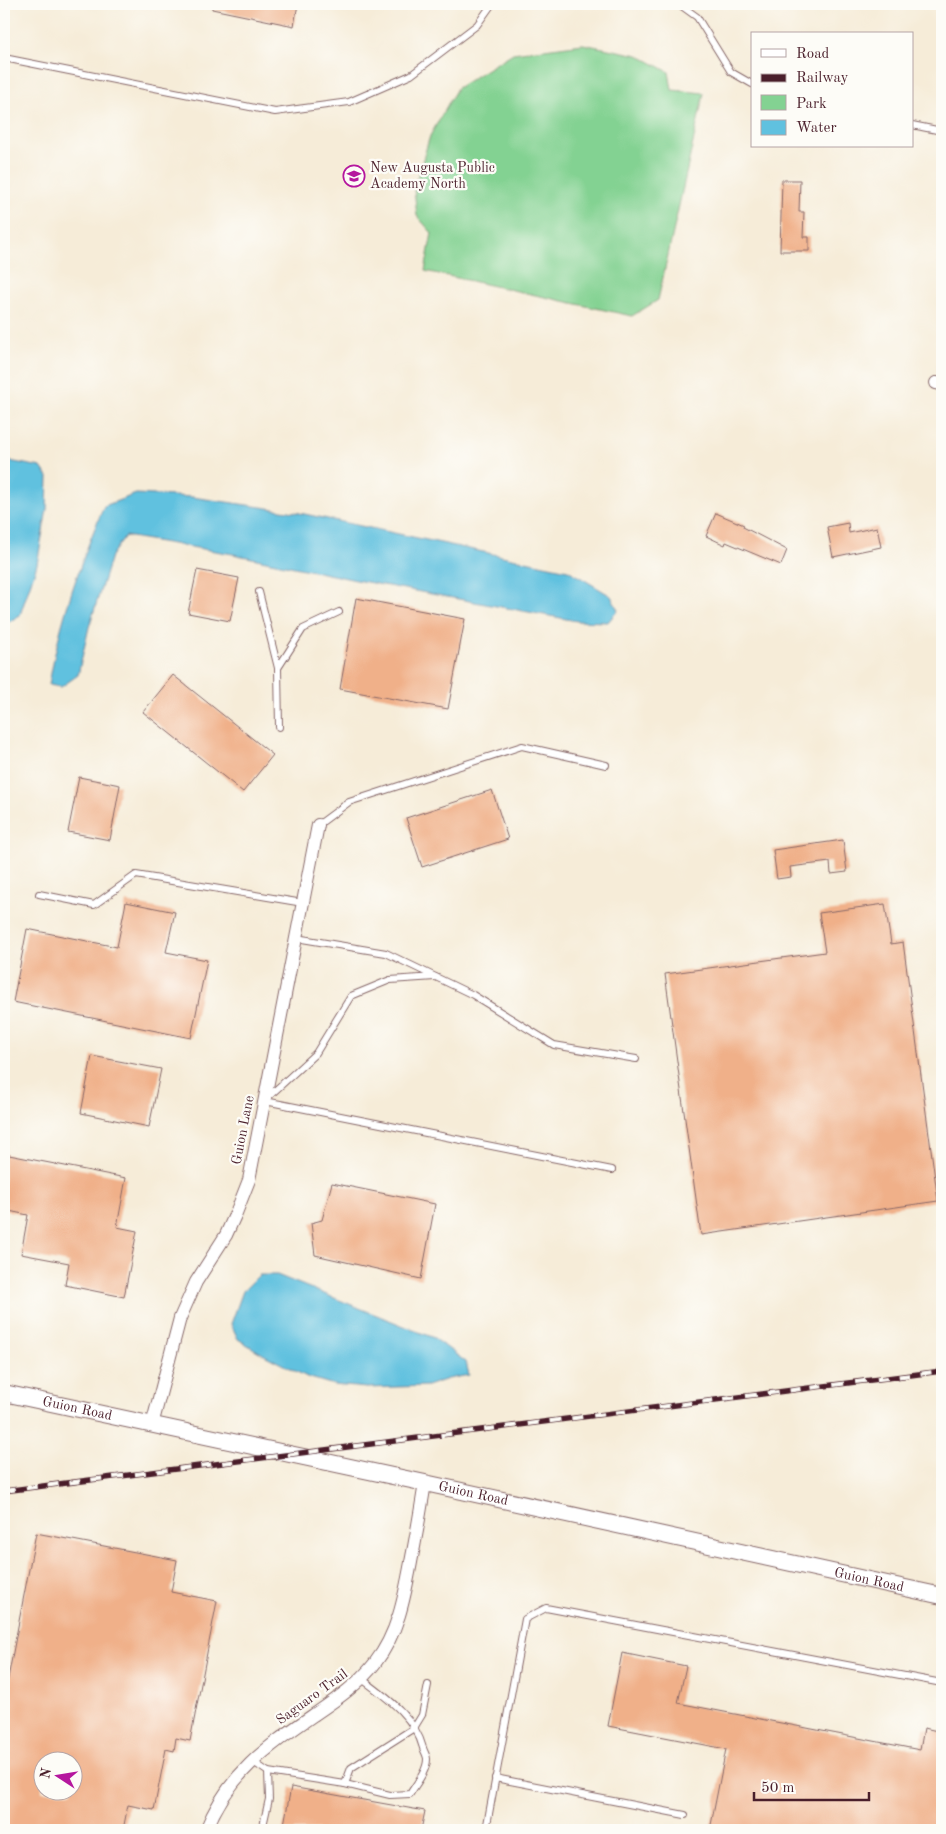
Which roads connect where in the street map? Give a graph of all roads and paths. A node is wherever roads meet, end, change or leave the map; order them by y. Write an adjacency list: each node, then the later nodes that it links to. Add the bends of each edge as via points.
1 (492, 4): 3 (lane, via 477,25 411,75 349,102 275,112)
2 (679, 4): 4 (lane, via 697,17 731,72)
3 (4, 58)
4 (751, 83)
5 (914, 125): 6 (lane)
6 (942, 130)
7 (259, 592): 9 (lane)
8 (339, 612): 9 (lane, via 304,629)
9 (278, 668): 10 (lane)
10 (280, 727)
11 (606, 765): 12 (lane, via 522,746 349,802)
12 (318, 825): 14 (street, Guion Lane)
13 (39, 894): 14 (lane, via 94,905 136,875)
14 (303, 903): 15 (street, Guion Lane)
15 (296, 938): 16 (lane, via 386,953); 18 (street, Guion Lane)
16 (435, 977): 17 (lane, via 473,995 554,1045); 18 (lane, via 390,980 351,996 316,1053)
17 (636, 1059)
18 (265, 1100): 19 (lane); 21 (street, Guion Lane, via 249,1180 226,1235 196,1282 180,1318)
19 (612, 1170)
20 (5, 1396): 21 (street, Guion Road)
21 (152, 1425): 22 (street, Guion Road)
22 (426, 1483): 23 (street, Guion Road); 24 (street, Saguaro Trail, via 402,1609 392,1636)
23 (942, 1596)
24 (362, 1679): 27 (lane, via 403,1713); 28 (street, Saguaro Trail)
25 (942, 1683): 30 (lane, via 546,1608 526,1620)
26 (428, 1686): 27 (lane, via 422,1716)
27 (414, 1728): 31 (lane, via 351,1768); 31 (lane, via 427,1759 420,1780 410,1794 390,1795)
28 (251, 1761): 29 (lane); 33 (street, Saguaro Trail, via 228,1788 212,1813)
29 (268, 1772): 31 (lane); 34 (lane, via 269,1799)
30 (496, 1778): 32 (lane); 35 (lane)
31 (345, 1784)
32 (685, 1815)
33 (206, 1830)
34 (262, 1830)
35 (486, 1830)

